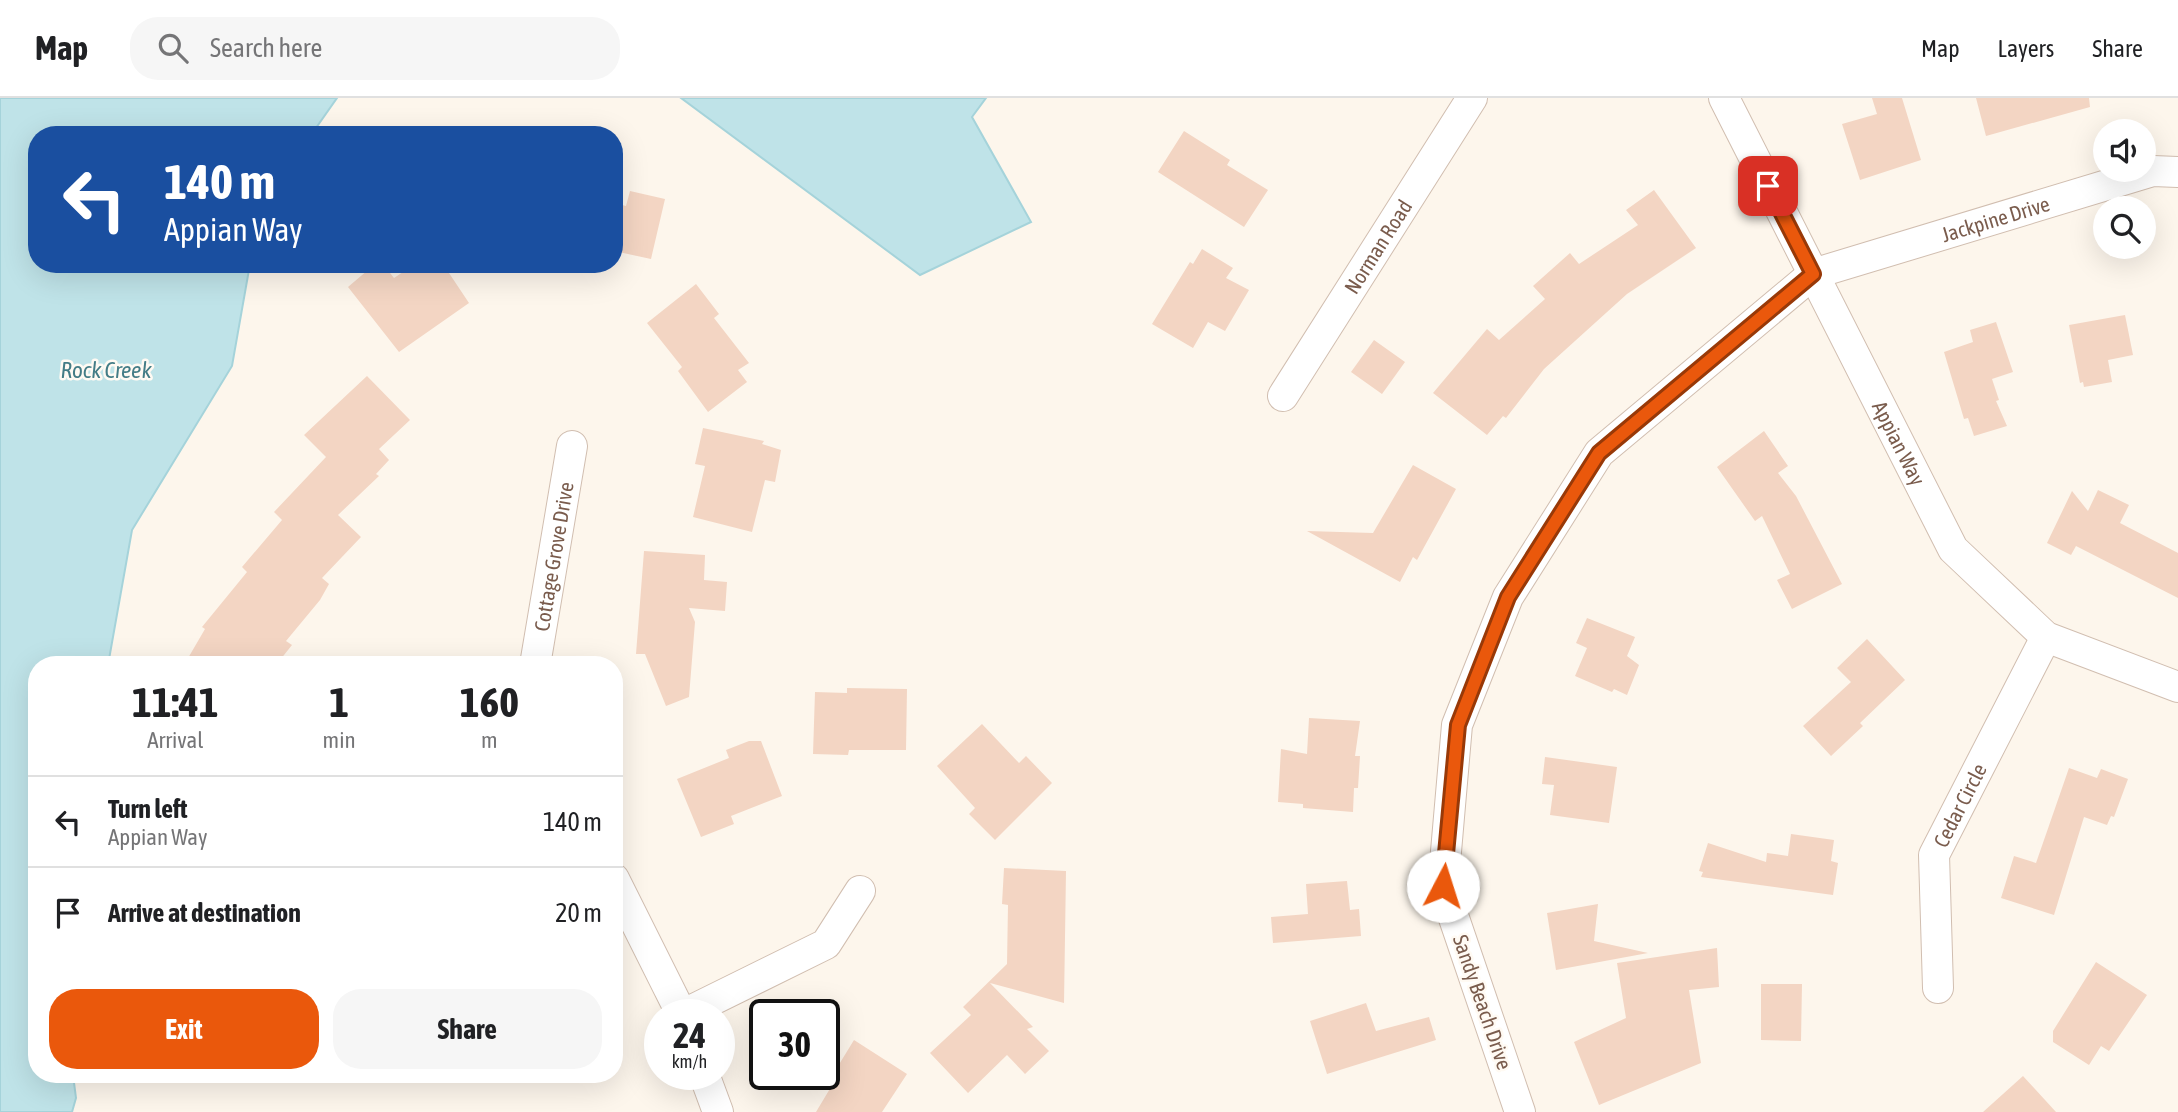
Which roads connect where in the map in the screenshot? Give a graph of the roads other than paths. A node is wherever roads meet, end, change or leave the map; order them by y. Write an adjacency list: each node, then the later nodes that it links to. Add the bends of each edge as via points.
1 (1472, 98): 5 (street, Norman Road)
2 (1724, 98): 4 (street, Appian Way)
3 (2178, 172): 4 (street, Jackpine Drive, via 2153,171)
4 (1813, 274): 7 (street, Appian Way, via 1953,549); 17 (street, Sandy Beach Drive, via 1599,453 1508,597 1458,725 1443,886)
5 (1283, 396)
6 (572, 446): 8 (street, Cottage Grove Drive)
7 (2046, 637): 9 (street, Appian Way); 12 (street, Cedar Circle, via 1934,855)
8 (537, 656)
9 (2178, 687)
10 (860, 891): 14 (street, via 826,944)
11 (623, 897): 13 (street)
12 (1938, 988)
13 (674, 999)
14 (714, 999)
15 (710, 1090): 16 (street)
16 (718, 1112)
17 (1520, 1112)

